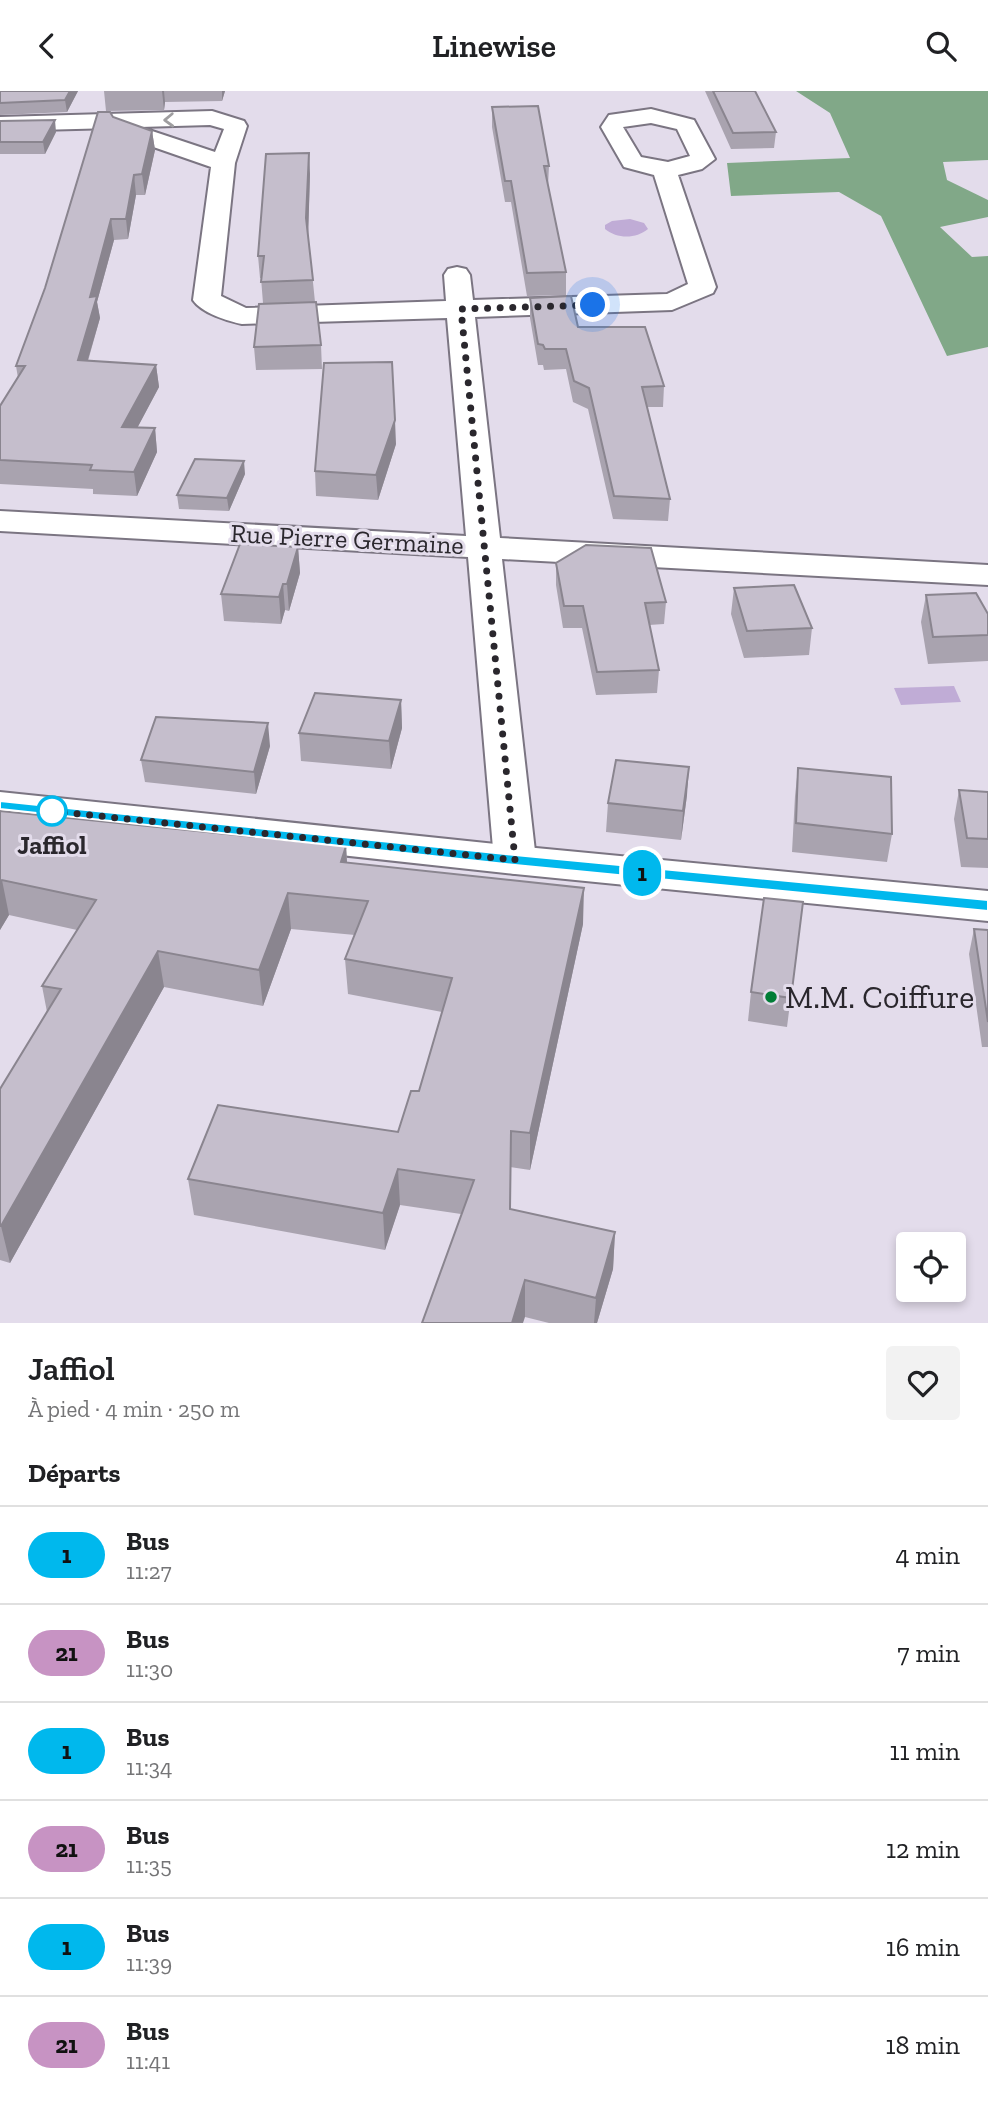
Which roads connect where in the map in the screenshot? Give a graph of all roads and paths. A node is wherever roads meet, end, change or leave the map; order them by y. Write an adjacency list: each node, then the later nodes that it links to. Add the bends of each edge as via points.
1 (102, 121): 2 (street); 3 (street); 3 (street, one-way to 1, via 236,126 212,118)
2 (0, 124)
3 (223, 163): 6 (street, via 207,300 242,316)
4 (665, 171): 6 (street, via 703,287 672,302)
5 (457, 275): 6 (street)
6 (461, 309): 8 (street)
7 (0, 521): 8 (street, Rue Pierre Germaine)
8 (486, 546): 9 (street, Rue Pierre Germaine); 11 (street)
9 (988, 575)
10 (0, 805): 11 (street)
11 (515, 860): 12 (street)
12 (988, 906)

